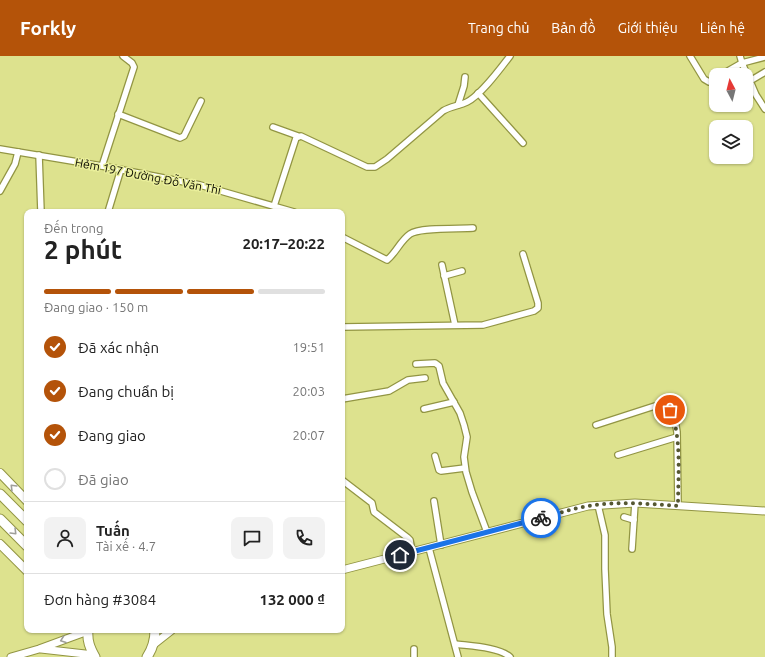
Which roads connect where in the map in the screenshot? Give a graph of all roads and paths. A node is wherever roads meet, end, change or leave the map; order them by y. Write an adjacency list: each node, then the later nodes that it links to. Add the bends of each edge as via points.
1 (123, 56): 18 (street, via 134,67)
2 (510, 56): 14 (street)
3 (690, 56): 12 (street, via 704,79)
4 (740, 56): 6 (street)
5 (765, 57): 6 (street)
6 (742, 63): 7 (street); 8 (street)
7 (731, 68)
8 (744, 68)
9 (765, 72): 11 (street)
10 (465, 77): 16 (street)
11 (753, 79)
12 (709, 82)
13 (753, 88): 17 (street)
14 (478, 93): 16 (street, via 467,102); 21 (street)
15 (201, 101): 18 (street, via 184,136 180,138)
16 (458, 105): 20 (street, via 443,111 375,167 367,167)
17 (765, 109)
18 (118, 114): 25 (street)
19 (274, 127): 20 (street)
20 (298, 136): 28 (street)
21 (523, 143)
22 (0, 149): 23 (street, Hẻm 197 Đường Đỗ Văn Thi)
23 (18, 152): 24 (street, Hẻm 197 Đường Đỗ Văn Thi); 27 (street, via 15,164)
24 (39, 155): 25 (street, Hẻm 197 Đường Đỗ Văn Thi); 29 (street)
25 (102, 166): 26 (street, Hẻm 197 Đường Đỗ Văn Thi)
26 (121, 169): 28 (street, Hẻm 197 Đường Đỗ Văn Thi, via 200,185); 30 (street)
27 (0, 191)
28 (274, 206): 31 (street, Hẻm 197 Đường Đỗ Văn Thi)
29 (41, 209)
30 (109, 209)
31 (284, 209)
32 (473, 228): 33 (street, via 412,233 386,261)
33 (345, 239)
34 (523, 254): 38 (street, via 538,308 483,325)
35 (442, 265): 37 (street)
36 (462, 271): 37 (street)
37 (444, 276): 38 (street)
38 (455, 325): 39 (street)
39 (345, 327)
40 (416, 364): 43 (street, via 435,363 440,366 443,383)
41 (425, 378): 42 (street, via 408,380 388,391)
42 (345, 398)
43 (454, 402): 44 (street); 49 (street, via 467,437 464,452)
44 (424, 409)
45 (596, 425): 46 (street, via 661,404 670,410 675,420)
46 (677, 437): 47 (street); 57 (street)
47 (618, 455)
48 (435, 456): 49 (street, via 441,471)
49 (465, 468): 63 (street)
50 (0, 473): 53 (main road, one-way to 50)
51 (345, 482): 69 (street, via 372,503 374,512 410,540)
52 (0, 494): 60 (main road)
53 (24, 498)
54 (434, 501): 66 (street)
55 (635, 503): 56 (street); 57 (street); 62 (street)
56 (598, 505): 63 (street); 86 (street, via 606,535 607,614)
57 (678, 506): 58 (street)
58 (765, 510)
59 (624, 517): 62 (street)
60 (24, 518)
61 (0, 519): 64 (main road, one-way to 64)
62 (634, 520): 68 (street)
63 (486, 532): 66 (street)
64 (24, 543)
65 (0, 544): 70 (main road)
66 (441, 545): 67 (street)
67 (429, 548): 69 (street); 76 (street)
68 (632, 549)
69 (412, 552): 71 (street)
70 (24, 567)
71 (345, 569)
72 (79, 633): 78 (street, one-way to 78)
73 (87, 633): 80 (main road, via 90,648)
74 (154, 633): 77 (main road)
75 (168, 633): 77 (street)
76 (455, 644): 84 (street); 85 (street, via 486,648)
77 (153, 645): 82 (main road)
78 (39, 649): 80 (street); 81 (street)
79 (414, 649): 83 (street)
80 (95, 656)
81 (11, 657)
82 (147, 657)
83 (414, 657)
84 (458, 657)
85 (510, 657)
86 (612, 657)

